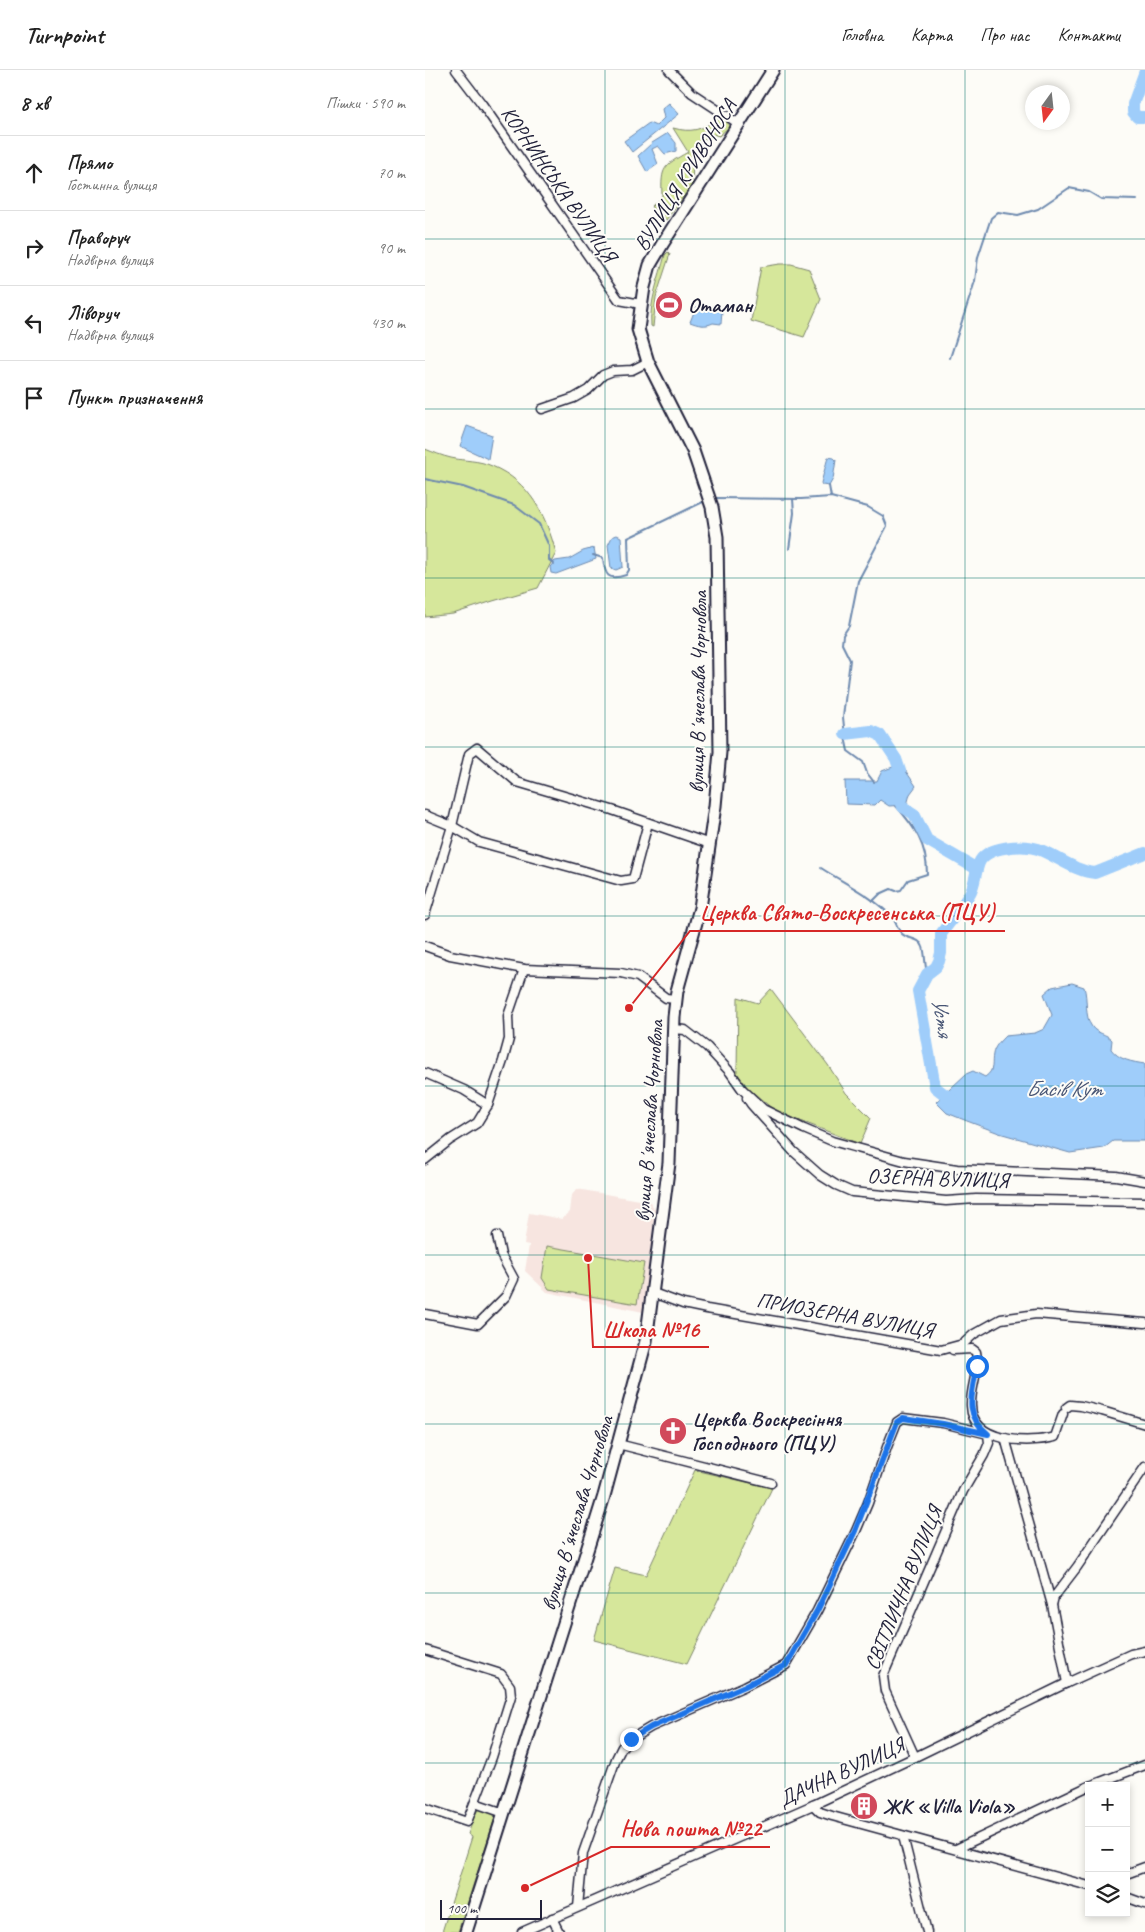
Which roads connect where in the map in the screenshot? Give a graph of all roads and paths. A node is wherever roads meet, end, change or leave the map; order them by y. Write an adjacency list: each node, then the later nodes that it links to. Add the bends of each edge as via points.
1 (456, 70): 5 (street, КОРНИНСЬКА ВУЛИЦЯ, via 619,300)
2 (669, 70): 4 (street, via 692,92)
3 (773, 70): 4 (main road, ВУЛИЦЯ КРИВОНОСА)
4 (739, 124): 5 (main road, ВУЛИЦЯ КРИВОНОСА, via 650,265)
5 (641, 304): 6 (main road, вулиця Вʼячеслава Чорновола, via 638,329)
6 (648, 362): 7 (street, via 632,370 603,375 574,398); 11 (main road, вулиця Вʼячеслава Чорновола, via 693,451 712,507 717,537 720,752)
7 (541, 409)
8 (425, 816): 10 (street)
9 (648, 822): 10 (street, via 633,879 621,881 479,842); 10 (street, via 517,782 477,748 469,754); 11 (street)
10 (452, 826): 12 (street)
11 (710, 844): 15 (main road, вулиця Вʼячеслава Чорновола, via 700,908)
12 (425, 915)
13 (425, 946): 14 (street, via 450,955)
14 (524, 969): 15 (street, via 621,973 638,977 666,998); 19 (street, via 508,1016 509,1038 503,1062)
15 (676, 999): 16 (main road, вулиця Вʼячеслава Чорновола)
16 (674, 1029): 18 (street, via 685,1030 707,1048); 24 (main road, вулиця Вʼячеслава Чорновола, via 669,1162)
17 (425, 1073): 19 (street, via 465,1090)
18 (742, 1089): 21 (street, via 763,1109 804,1129 832,1141 904,1161 957,1169 1116,1176); 22 (street, ОЗЕРНА ВУЛИЦЯ, via 751,1104 793,1151 820,1175 852,1192 946,1201)
19 (488, 1105): 20 (street, via 477,1123)
20 (425, 1160)
21 (1145, 1181)
22 (1145, 1202)
23 (497, 1236): 25 (street, via 501,1255 514,1279 507,1296 478,1324)
24 (653, 1293): 27 (street, ПРИОЗЕРНА ВУЛИЦЯ, via 707,1309); 31 (main road, вулиця Вʼячеслава Чорновола, via 644,1355)
25 (425, 1314)
26 (1145, 1323): 27 (street, ПРИОЗЕРНА ВУЛИЦЯ, via 1036,1314 1001,1319 963,1344)
27 (941, 1350): 29 (street, via 975,1350 977,1366 971,1406 975,1420)
28 (1145, 1424): 30 (street, via 1069,1405 1055,1437)
29 (988, 1434): 30 (street); 40 (street, СВІТЛИЧНА ВУЛИЦЯ, via 989,1443 984,1455 963,1491 883,1676 885,1691); 55 (street, via 903,1418 897,1422 855,1531 817,1611 786,1665 651,1727 622,1747 583,1853)
30 (1005, 1438): 34 (street)
31 (617, 1444): 33 (street); 47 (main road, вулиця Вʼячеслава Чорновола)
32 (1145, 1467): 34 (street, via 1054,1596)
33 (771, 1483)
34 (1052, 1605): 39 (street)
35 (1145, 1644): 38 (street)
36 (425, 1650): 44 (street, via 495,1671 510,1686 506,1715)
37 (1145, 1651): 38 (street, ДАЧНА ВУЛИЦЯ)
38 (1131, 1654): 39 (street, ДАЧНА ВУЛИЦЯ)
39 (1067, 1683): 40 (street, ДАЧНА ВУЛИЦЯ)
40 (915, 1757): 45 (street, ДАЧНА ВУЛИЦЯ)
41 (1145, 1765): 42 (street)
42 (1100, 1782)
43 (1085, 1788): 49 (street)
44 (475, 1803): 46 (street, via 467,1822); 47 (street)
45 (813, 1805): 48 (street, via 820,1812); 55 (street, ДАЧНА ВУЛИЦЯ)
46 (425, 1808)
47 (505, 1812): 57 (main road, вулиця Вʼячеслава Чорновола)
48 (903, 1836): 49 (street); 60 (street)
49 (956, 1849): 52 (street)
50 (1145, 1867): 51 (street)
51 (1130, 1873)
52 (1085, 1885)
53 (1130, 1899): 54 (street)
54 (1145, 1904)
55 (577, 1907): 56 (street, ДАЧНА ВУЛИЦЯ)
56 (552, 1918): 58 (street, ДАЧНА ВУЛИЦЯ); 59 (street)
57 (465, 1932)
58 (522, 1932)
59 (559, 1932)
60 (927, 1932)

